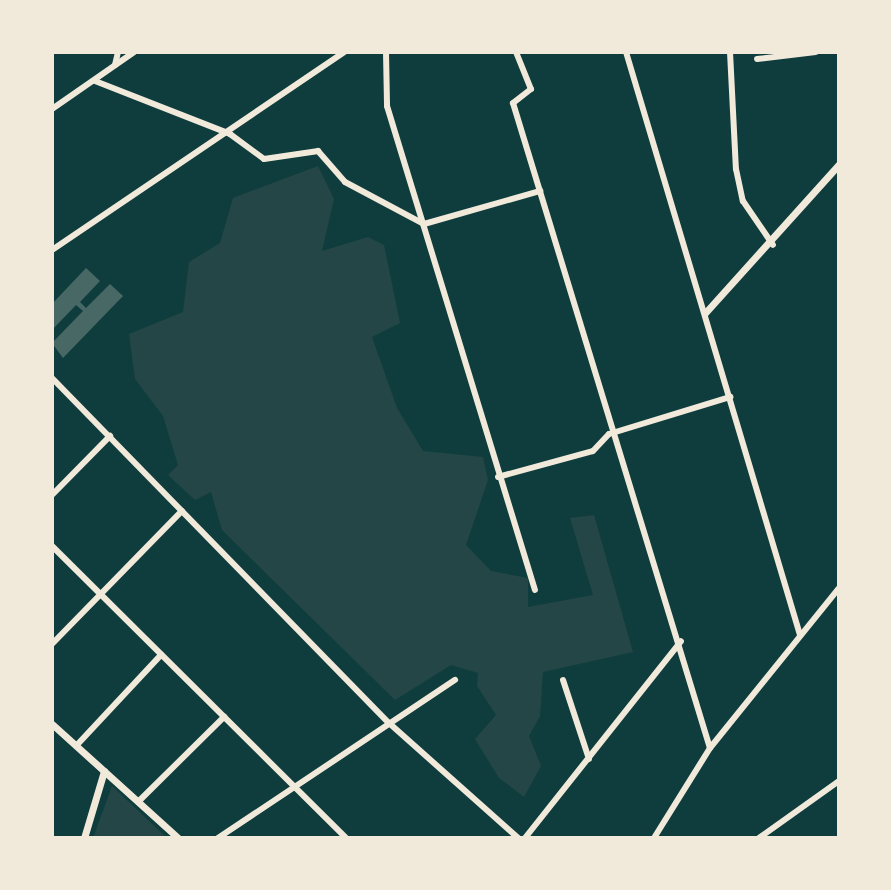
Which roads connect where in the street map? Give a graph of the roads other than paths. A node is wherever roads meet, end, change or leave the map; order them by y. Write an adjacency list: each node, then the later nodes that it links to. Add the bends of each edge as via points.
1 (118, 52): 10 (street)
2 (134, 52): 10 (street)
3 (344, 52): 13 (street)
4 (386, 52): 16 (street, via 387,106)
5 (516, 52): 15 (street, via 531,89 513,103)
6 (626, 52): 19 (street)
7 (730, 52): 17 (street, via 736,169 743,201)
8 (816, 52): 9 (street)
9 (757, 59)
10 (115, 65): 11 (street)
11 (95, 81): 12 (street); 13 (street)
12 (52, 109)
13 (230, 134): 16 (street, via 264,159 318,151 345,182); 18 (street)
14 (839, 164): 17 (street)
15 (540, 191): 16 (street); 22 (street)
16 (424, 224): 24 (street)
17 (773, 245): 19 (street)
18 (52, 250)
19 (705, 313): 21 (street)
20 (52, 378): 23 (street)
21 (730, 397): 22 (street); 31 (street)
22 (609, 434): 24 (street, via 593,451); 32 (street)
23 (110, 436): 25 (street); 26 (street)
24 (498, 477): 29 (street)
25 (52, 495)
26 (182, 511): 30 (street); 38 (street)
27 (52, 546): 30 (street)
28 (839, 588): 31 (street)
29 (535, 590)
30 (101, 593): 33 (street); 34 (street)
31 (800, 635): 41 (street)
32 (681, 641): 41 (street); 42 (street)
33 (52, 644)
34 (161, 655): 37 (street); 40 (street)
35 (455, 680): 38 (street)
36 (563, 680): 42 (street)
37 (224, 717): 45 (street); 46 (street)
38 (389, 723): 45 (street); 51 (street)
39 (52, 724): 40 (street)
40 (76, 746): 43 (street)
41 (710, 748): 53 (street)
42 (589, 759): 52 (street)
43 (104, 771): 46 (street); 47 (street)
44 (839, 781): 54 (street)
45 (294, 785): 49 (street); 50 (street)
46 (139, 801): 48 (street)
47 (84, 838)
48 (178, 838)
49 (218, 838)
50 (346, 838)
51 (518, 838)
52 (525, 838)
53 (654, 838)
54 (759, 838)

